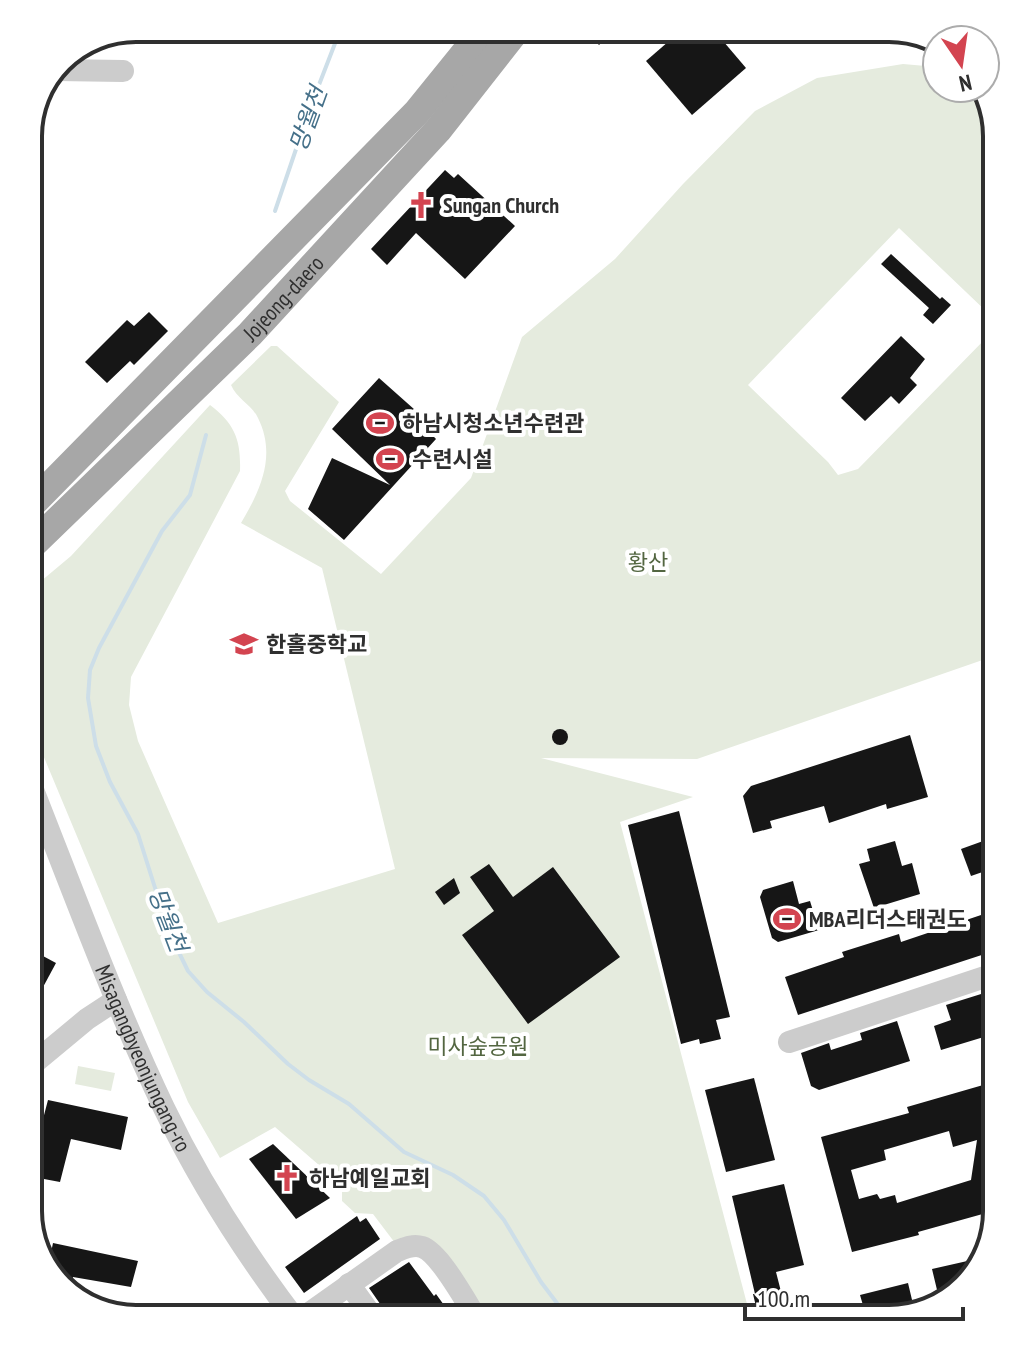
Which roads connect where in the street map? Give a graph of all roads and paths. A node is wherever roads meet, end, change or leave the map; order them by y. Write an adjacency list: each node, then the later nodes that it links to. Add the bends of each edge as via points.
1 (474, 42): 5 (main road, Jojeong-daero, via 417,112)
2 (507, 42): 6 (main road, Jojeong-daero, via 438,130 250,334)
3 (69, 70): 4 (street)
4 (123, 71)
5 (42, 494)
6 (42, 535)
7 (42, 812): 9 (street, Misagangbyeonjungang-ro)
8 (983, 978): 10 (street)
9 (116, 1000): 11 (street); 13 (street, Misagangbyeonjungang-ro, via 164,1108 218,1207)
10 (789, 1042)
11 (42, 1056)
12 (349, 1284): 14 (street); 15 (street); 16 (street, via 413,1245 436,1258)
13 (287, 1305)
14 (318, 1305)
15 (364, 1305)
16 (468, 1305)

